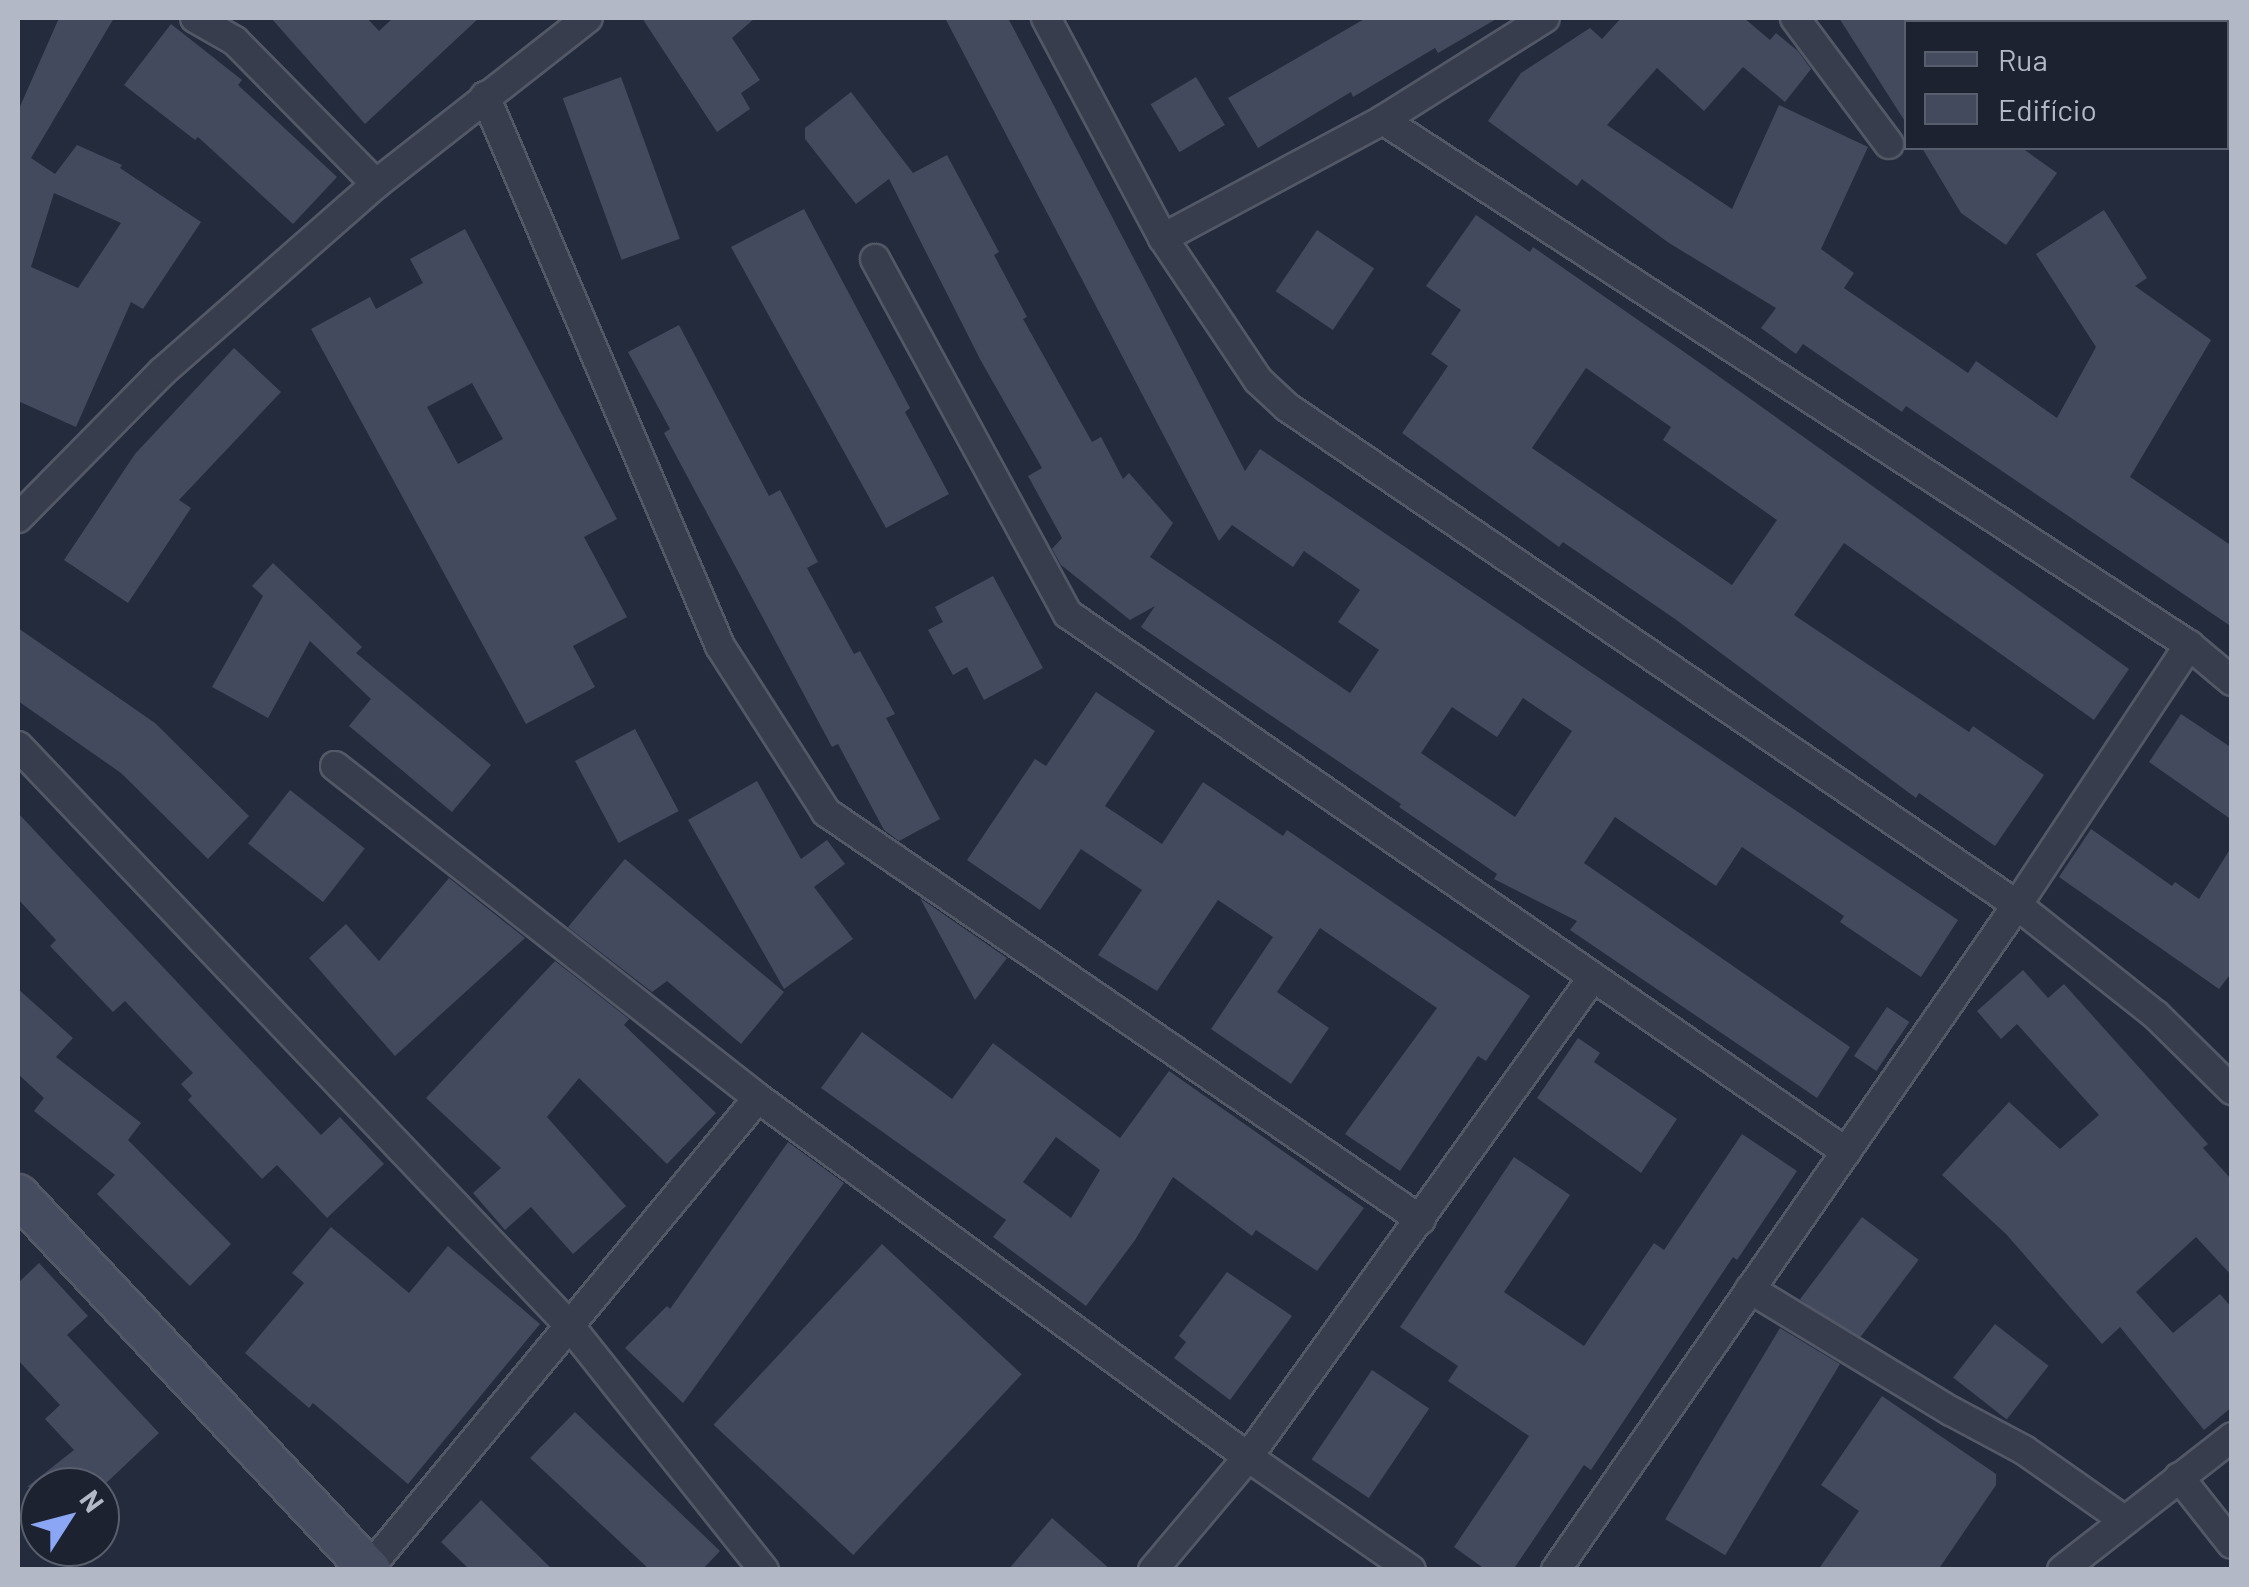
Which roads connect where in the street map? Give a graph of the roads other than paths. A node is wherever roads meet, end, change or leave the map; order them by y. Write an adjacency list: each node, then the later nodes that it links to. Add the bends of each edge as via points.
1 (195, 18): 9 (street, via 235,41)
2 (588, 18): 6 (street)
3 (1046, 18): 10 (street)
4 (1546, 18): 7 (street)
5 (1795, 18): 8 (street)
6 (486, 96): 9 (street); 23 (street, via 720,646 826,812)
7 (1383, 120): 10 (street); 13 (street)
8 (1889, 144)
9 (376, 184): 12 (street, via 162,372)
10 (1164, 238): 17 (street, via 1258,380 1287,407)
11 (876, 259): 18 (street, via 1068,614)
12 (18, 518)
13 (2189, 645): 14 (street); 17 (street)
14 (2232, 681)
15 (18, 746): 25 (street)
16 (335, 766): 20 (street)
17 (2017, 905): 19 (street, via 2156,1015); 21 (street)
18 (1593, 976): 21 (street); 23 (street)
19 (2232, 1090)
20 (758, 1098): 25 (street); 27 (street)
21 (1846, 1152): 24 (street)
22 (21, 1206): 31 (main road)
23 (1421, 1220): 27 (street)
24 (1750, 1289): 29 (street, via 2024,1450); 35 (street)
25 (570, 1325): 31 (street); 32 (street)
26 (2232, 1437): 28 (street)
27 (1248, 1457): 33 (street); 34 (street)
28 (2179, 1477): 29 (street); 30 (street)
29 (2124, 1520): 36 (street)
30 (2232, 1544)
31 (370, 1569)
32 (764, 1570)
33 (1153, 1570)
34 (1411, 1570)
35 (1556, 1570)
36 (2062, 1570)

